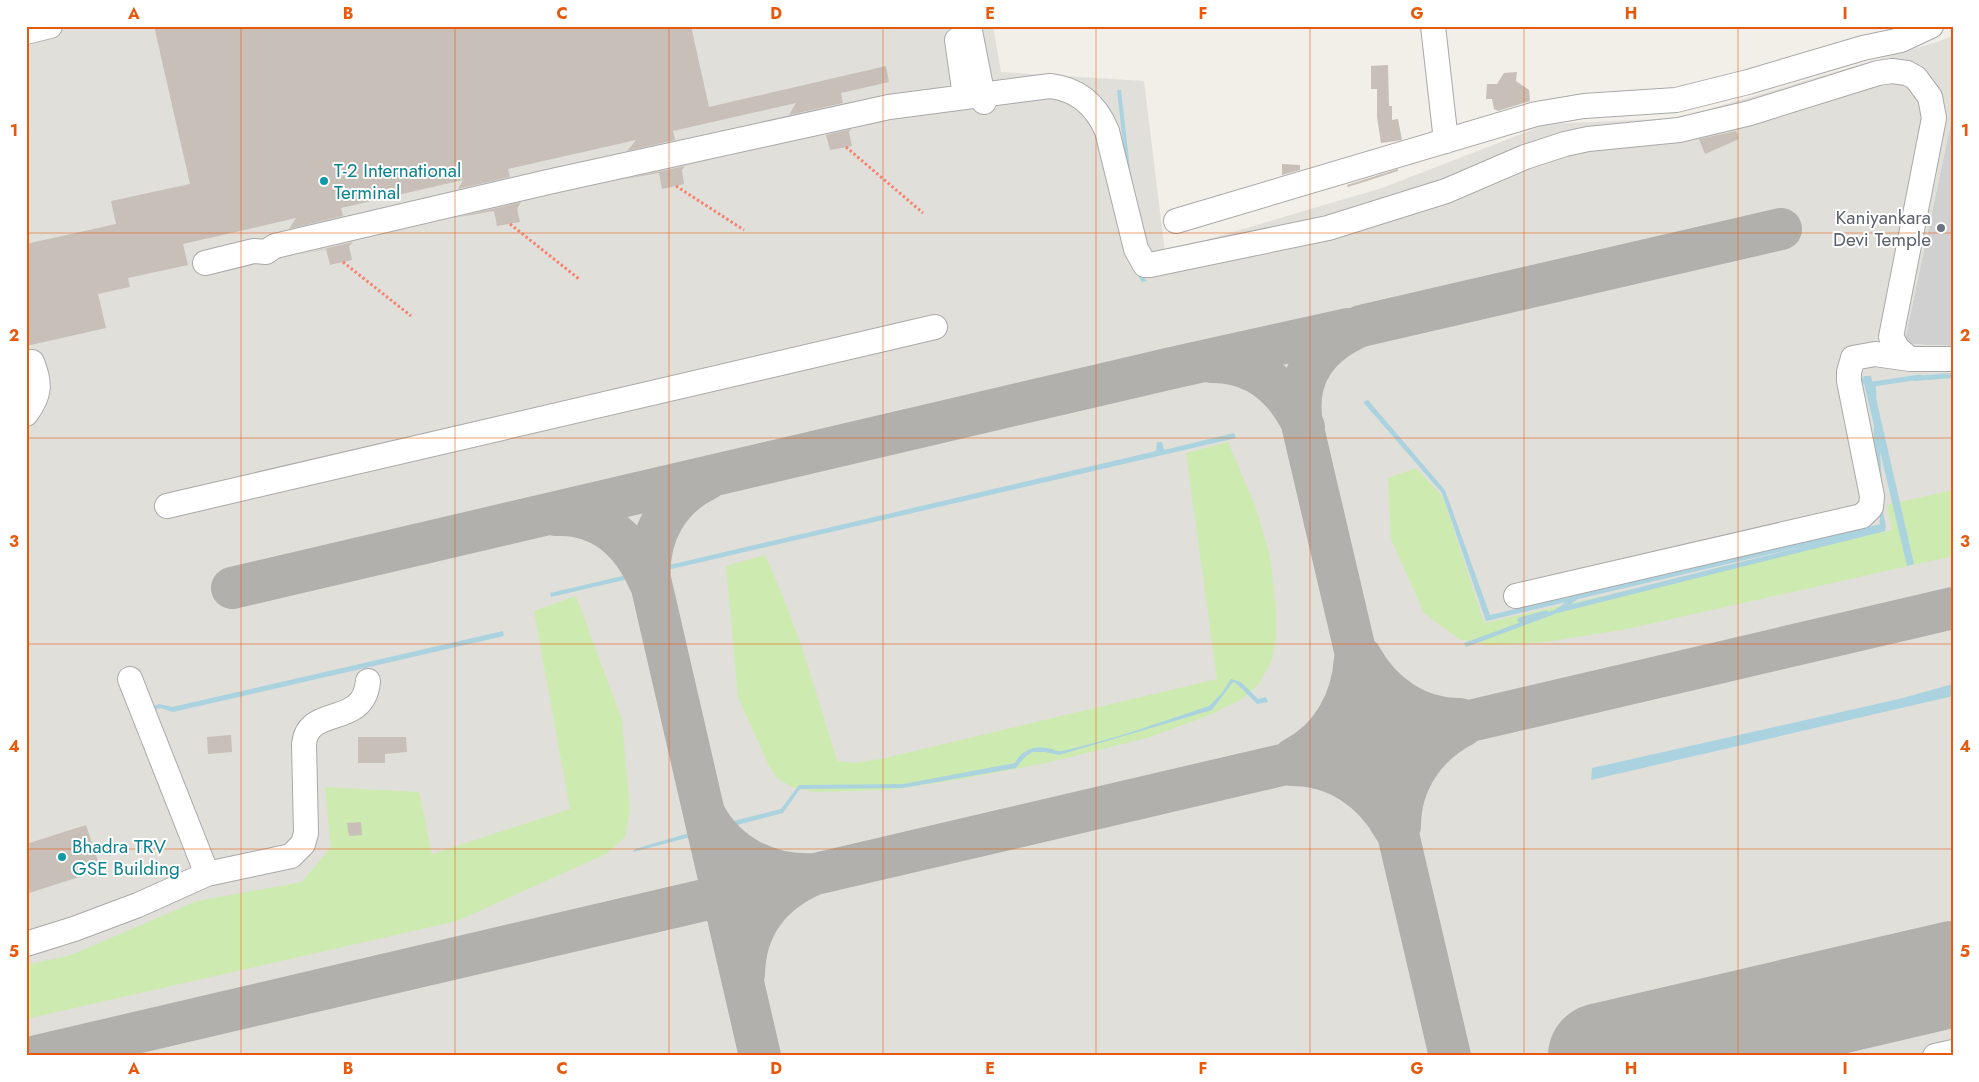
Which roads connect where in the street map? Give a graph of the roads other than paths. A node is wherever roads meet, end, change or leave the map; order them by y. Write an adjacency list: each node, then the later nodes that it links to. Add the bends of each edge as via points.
1 (50, 26): 6 (street)
2 (955, 26): 7 (street)
3 (969, 26): 7 (street)
4 (1433, 26): 8 (street)
5 (1931, 26): 8 (street, via 1901,40 1676,100 1584,106 1536,114)
6 (26, 32)
7 (977, 97): 10 (street, via 889,107 548,182 275,246 269,261 254,251); 12 (street, via 1050,86 1070,90 1092,106 1107,131 1136,249 1145,265 1328,228 1446,191 1565,144 1679,130 1750,113 1878,74 1892,71 1907,73 1927,91 1934,118 1891,337 1898,349)
8 (1446, 141): 9 (street)
9 (1176, 221)
10 (205, 263)
11 (935, 327): 16 (street)
12 (1910, 359): 13 (street); 17 (street, via 1875,354 1853,358 1851,364 1849,382 1872,496 1871,507 1862,516)
13 (1953, 359)
14 (32, 362): 15 (street, via 39,379 36,400)
15 (26, 414)
16 (167, 506)
17 (1516, 596)
18 (130, 679): 20 (street)
19 (368, 682): 20 (street, via 365,694 354,708 318,721 306,734 306,833 301,846 291,856)
20 (207, 874): 21 (street, via 138,906)
21 (26, 944)
22 (1953, 1052): 23 (street)
23 (1935, 1056)

